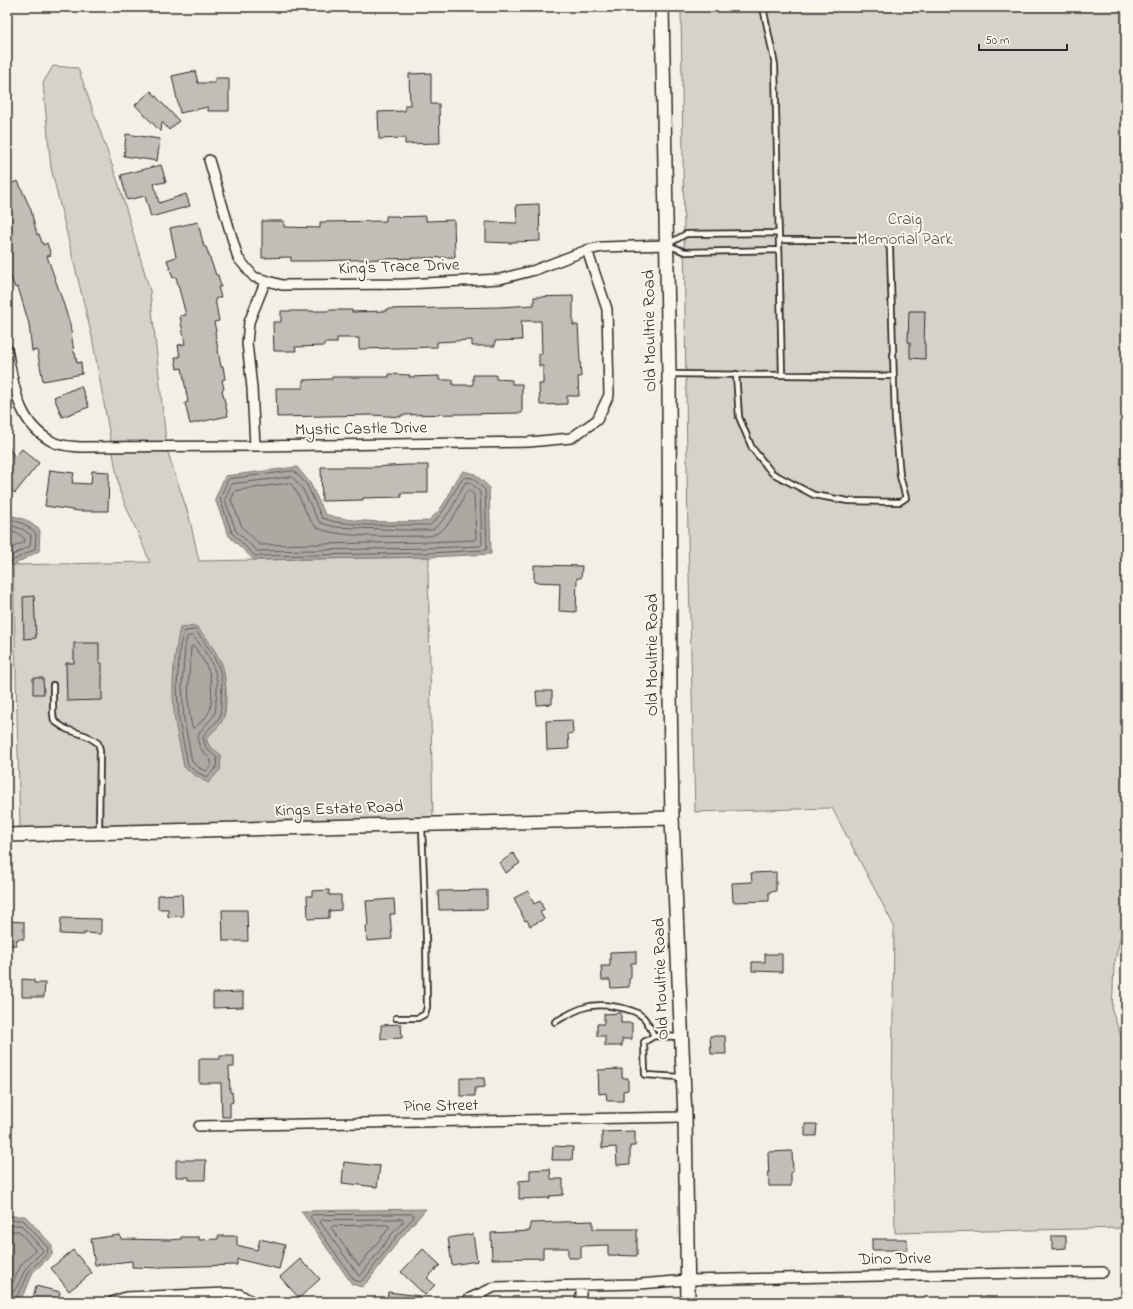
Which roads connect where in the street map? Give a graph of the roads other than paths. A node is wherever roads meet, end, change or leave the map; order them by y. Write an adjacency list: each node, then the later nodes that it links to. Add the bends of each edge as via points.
1 (662, 7): 6 (main road, Old Moultrie Road)
2 (763, 7): 4 (lane, via 775,65)
3 (210, 160): 9 (street, King's Trace Drive, via 238,258 254,276)
4 (779, 233): 5 (lane); 6 (lane, via 686,234)
5 (779, 240): 8 (lane); 14 (lane, via 886,240 890,250)
6 (667, 245): 7 (street, King's Trace Drive, via 602,247); 8 (lane, via 685,252); 11 (main road, Old Moultrie Road)
7 (587, 250): 9 (street, King's Trace Drive, via 535,270 500,279 406,284 289,285); 15 (street, Mystic Castle Drive, via 607,309 609,395 597,420 571,438 529,442)
8 (779, 250): 13 (lane)
9 (266, 280): 15 (street, via 249,322 247,343)
10 (7, 349): 15 (street, Mystic Castle Drive, via 18,403 28,420 53,442 80,447)
11 (669, 374): 12 (lane); 17 (main road, Old Moultrie Road)
12 (736, 374): 13 (lane); 14 (lane, via 739,416 752,448 772,473 814,495 848,501 900,502 906,498 900,476)
13 (782, 375): 14 (lane)
14 (893, 376)
15 (255, 446)
16 (53, 685): 19 (lane, via 54,721 98,743)
17 (672, 818): 18 (main road, Kings Estate Road); 24 (main road, Old Moultrie Road)
18 (422, 825): 19 (main road, Kings Estate Road); 21 (lane, via 427,1007 425,1014 418,1018)
19 (99, 833): 20 (main road, Kings Estate Road)
20 (7, 835)
21 (396, 1018)
22 (555, 1022): 23 (lane, via 588,1006 618,1007 635,1011 644,1018)
23 (654, 1036): 24 (lane); 25 (lane, via 644,1042 645,1075)
24 (681, 1036): 25 (main road, Old Moultrie Road)
25 (683, 1077): 26 (main road, Old Moultrie Road)
26 (685, 1117): 27 (street, Pine Street); 29 (main road, Old Moultrie Road)
27 (199, 1126)
28 (1103, 1272): 29 (street, Dino Drive)
29 (688, 1280): 30 (street, Dino Drive); 35 (main road, Old Moultrie Road)
30 (581, 1286): 33 (street, Dino Drive, via 495,1287); 34 (street)
31 (112, 1302): 32 (street, via 126,1297 226,1293 239,1294)
32 (253, 1302)
33 (466, 1302)
34 (581, 1302)
35 (688, 1302)

